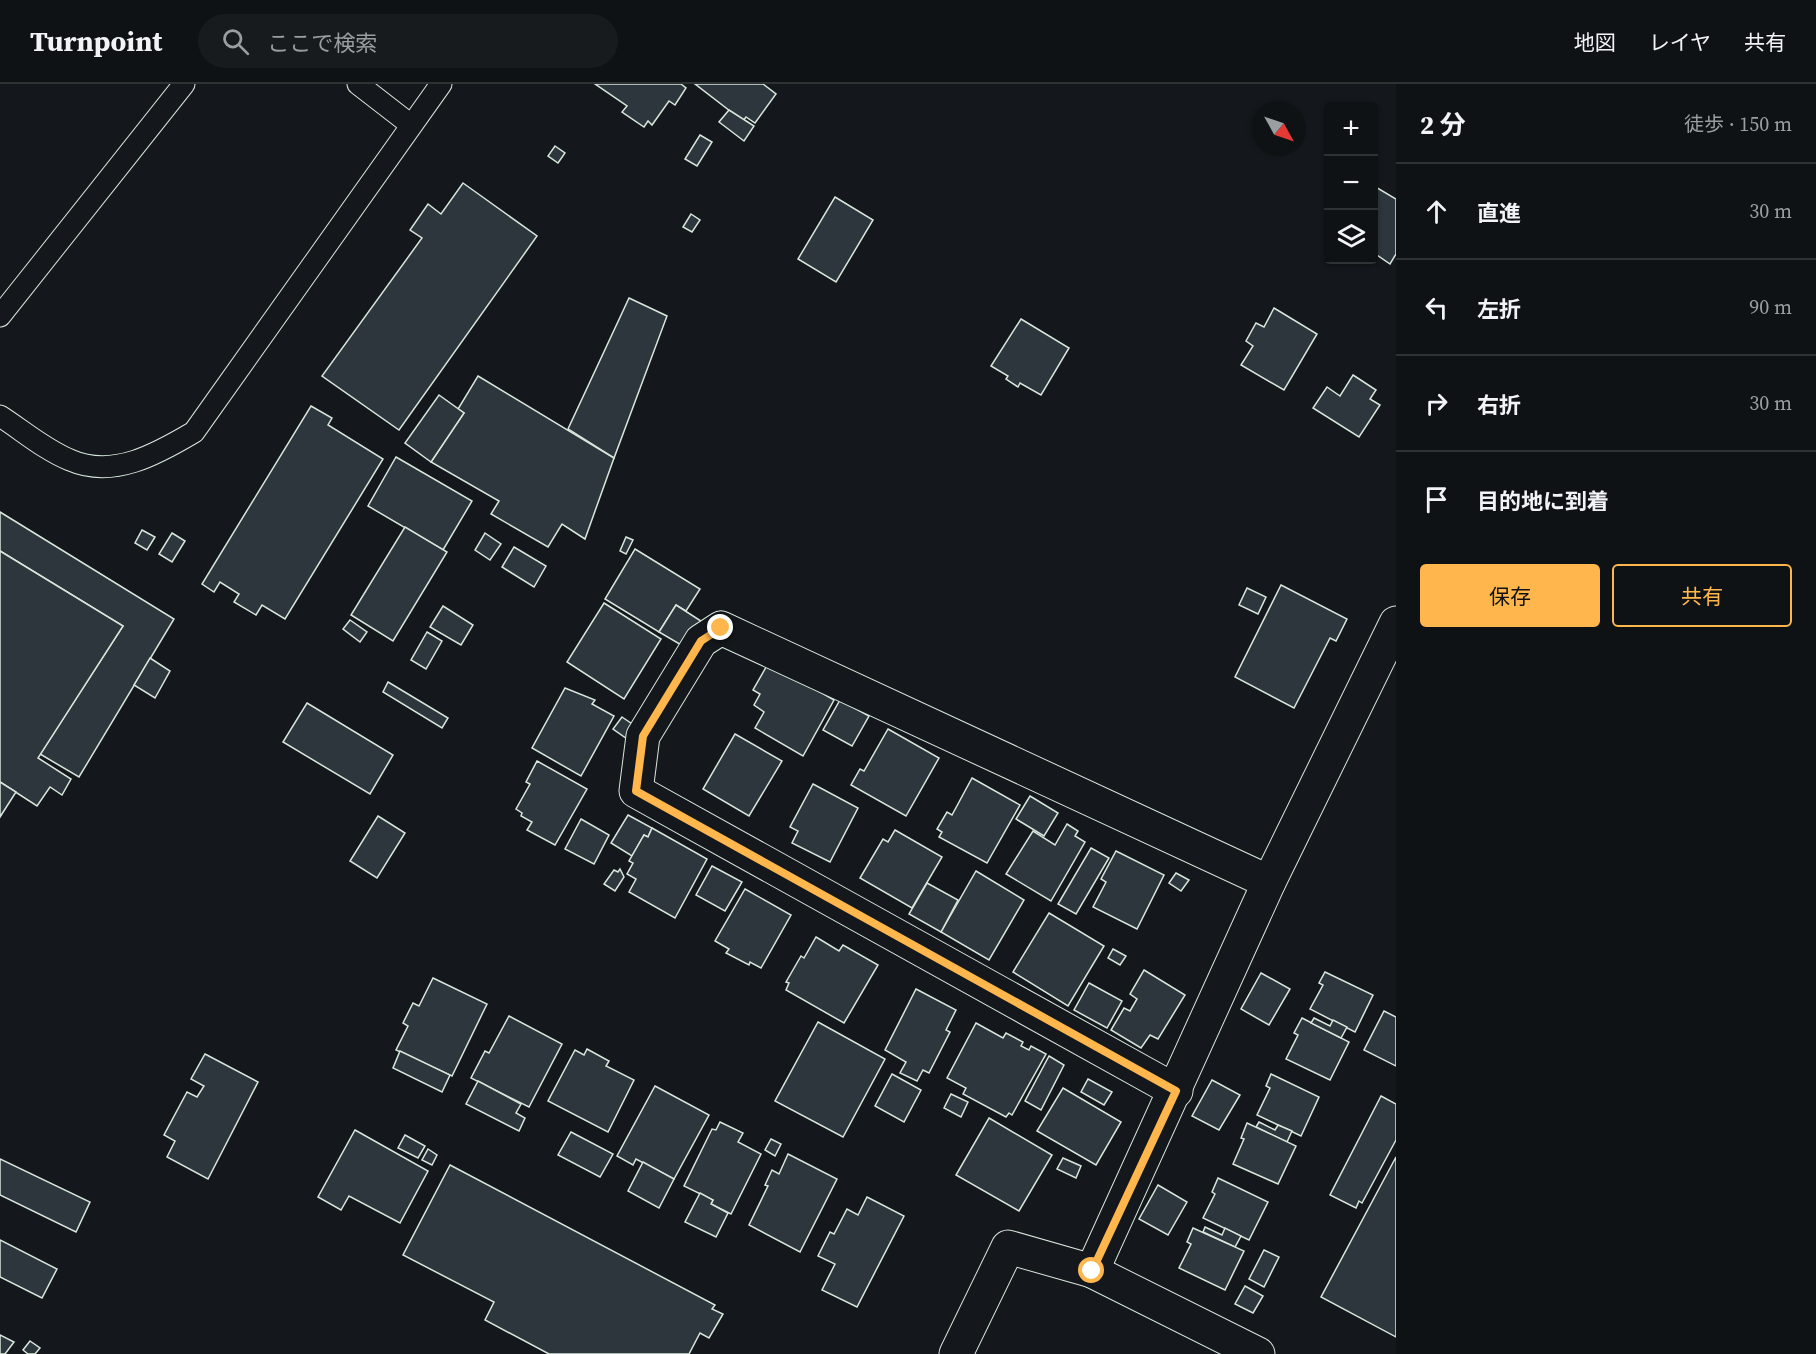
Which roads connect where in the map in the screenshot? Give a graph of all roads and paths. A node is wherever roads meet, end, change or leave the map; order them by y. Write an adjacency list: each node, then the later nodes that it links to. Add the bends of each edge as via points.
1 (184, 84): 5 (lane)
2 (358, 84): 4 (lane)
3 (441, 84): 4 (lane)
4 (411, 125): 6 (lane, via 194,432 154,456 104,469 70,461)
5 (0, 316)
6 (0, 416)
7 (1396, 624): 8 (street)
8 (1269, 882): 9 (street); 9 (street, via 721,628 701,641 643,736 636,791)
9 (1176, 1091): 10 (street)
10 (1092, 1271): 11 (street, via 1008,1247); 12 (street)
11 (956, 1354)
12 (1258, 1354)

